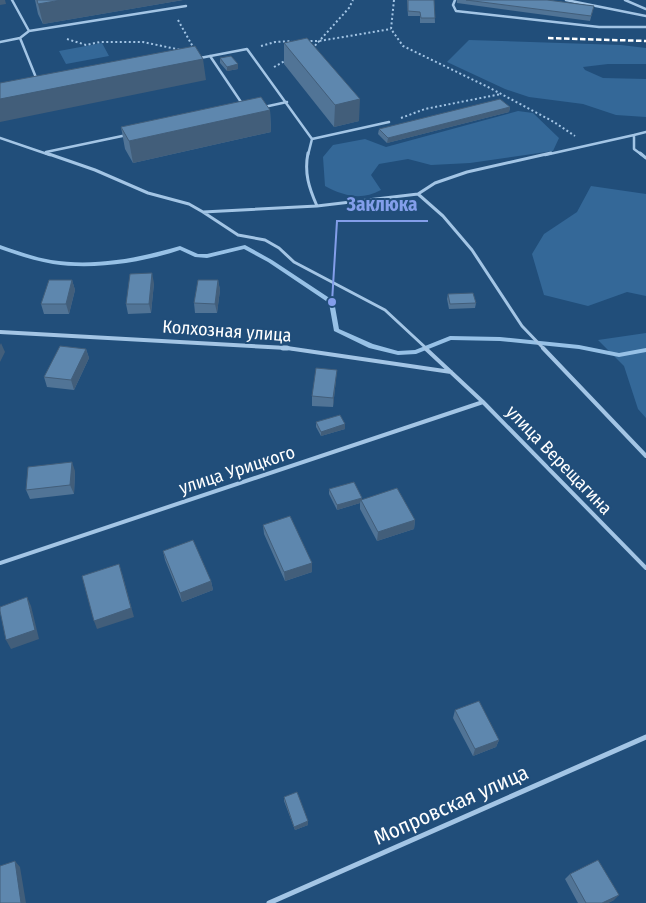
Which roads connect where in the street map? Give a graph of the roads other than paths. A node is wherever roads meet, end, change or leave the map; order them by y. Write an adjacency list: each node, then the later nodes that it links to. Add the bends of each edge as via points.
1 (12, 0): 9 (lane)
2 (455, 0): 8 (lane, via 456,11 598,27)
3 (566, 0): 7 (lane)
4 (625, 0): 6 (lane)
5 (186, 6): 9 (lane)
6 (646, 9)
7 (646, 16)
8 (646, 28)
9 (29, 31): 10 (lane)
10 (20, 38): 11 (lane); 14 (lane)
11 (0, 42)
12 (210, 56): 13 (lane); 15 (lane, via 247,49); 17 (lane)
13 (200, 58)
14 (40, 88)
15 (287, 102): 16 (lane); 23 (lane)
16 (263, 107)
17 (247, 111)
18 (389, 122): 23 (lane)
19 (646, 132): 21 (lane)
20 (131, 135): 24 (lane)
21 (634, 135): 25 (lane, via 634,149); 26 (lane, via 466,172 441,180)
22 (0, 138): 24 (lane)
23 (312, 139): 27 (lane, via 305,162 308,187)
24 (44, 153): 28 (lane)
25 (646, 158)
26 (418, 194): 27 (lane); 32 (lane, via 472,250 522,326)
27 (317, 206): 28 (lane)
28 (204, 212): 30 (lane, via 238,235 265,240 294,262 384,310)
29 (0, 332): 31 (street, Колхозная улица)
30 (415, 340): 33 (lane, улица Верещагина)
31 (287, 348): 33 (lane, Колхозная улица)
32 (555, 359): 35 (lane)
33 (451, 372): 34 (lane, улица Верещагина)
34 (483, 402): 36 (lane, улица Урицкого); 37 (lane, улица Верещагина)
35 (646, 456)
36 (0, 563)
37 (646, 568)
38 (646, 737): 39 (lane, Мопровская улица)
39 (269, 903)

